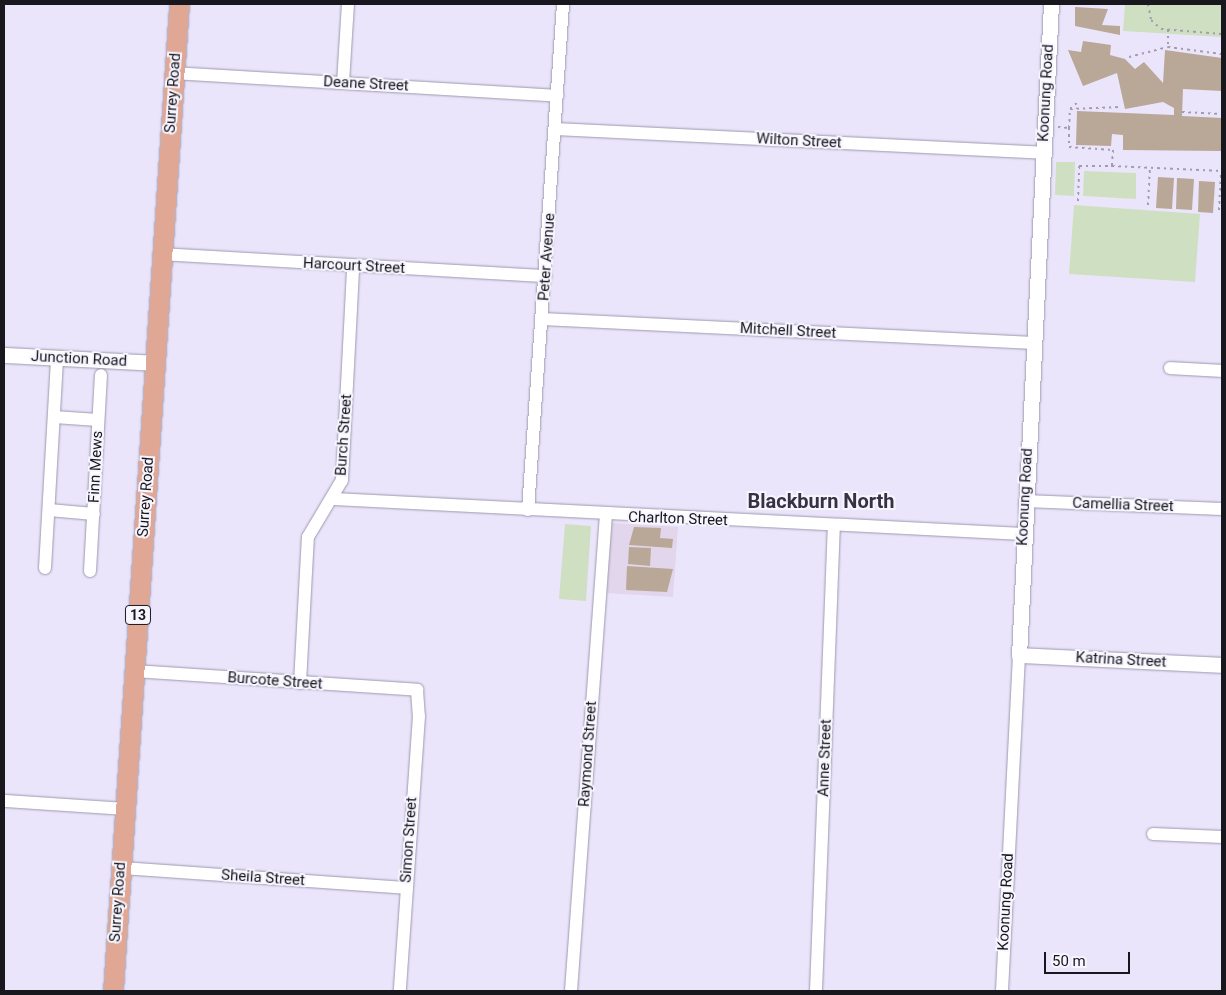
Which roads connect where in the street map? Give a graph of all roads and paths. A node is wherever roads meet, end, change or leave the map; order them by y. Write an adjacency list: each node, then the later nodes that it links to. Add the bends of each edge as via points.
1 (179, 4): 11 (main road, Surrey Road / 13)
2 (348, 4): 12 (street)
3 (563, 4): 13 (street, Peter Avenue)
4 (1051, 4): 22 (street, Koonung Road)
5 (1148, 4): 6 (path, via 1151,20)
6 (1168, 29): 7 (path); 8 (path)
7 (1222, 34)
8 (1168, 47): 9 (path); 10 (path)
9 (1222, 54)
10 (1129, 57)
11 (174, 73): 12 (street, Deane Street); 29 (main road, Surrey Road / 13)
12 (343, 83): 13 (street, Deane Street)
13 (557, 96): 21 (street, Peter Avenue)
14 (1077, 103): 16 (path)
15 (1120, 107): 16 (path)
16 (1070, 109): 20 (path)
17 (1182, 112): 18 (path)
18 (1222, 114)
19 (1056, 127): 20 (path)
20 (1069, 128): 23 (path, via 1069,147 1113,150)
21 (556, 129): 22 (street, Wilton Street); 31 (street, Peter Avenue)
22 (1042, 153): 33 (street, Koonung Road)
23 (1112, 166): 24 (path); 26 (path, via 1079,166)
24 (1150, 169): 25 (path); 27 (path)
25 (1222, 171): 28 (path)
26 (1078, 200)
27 (1148, 205)
28 (1219, 210)
29 (162, 254): 30 (street, Harcourt Street); 36 (main road, Surrey Road / 13)
30 (353, 266): 31 (street, Harcourt Street); 42 (street, Burch Street, via 342,480)
31 (545, 276): 32 (street, Peter Avenue)
32 (543, 319): 33 (street, Mitchell Street); 46 (street, Peter Avenue)
33 (1033, 343): 43 (street, Koonung Road)
34 (4, 355): 35 (street, Junction Road)
35 (58, 358): 36 (street, Junction Road); 40 (street)
36 (155, 363): 55 (main road, Surrey Road / 13)
37 (1170, 368): 38 (street)
38 (1222, 371)
39 (101, 375): 41 (street, Finn Mews)
40 (54, 417): 41 (street, Finn Mews); 45 (street)
41 (98, 420): 47 (street, Finn Mews)
42 (334, 498): 46 (street, Charlton Street); 56 (street, Burch Street, via 308,538)
43 (1025, 501): 44 (street, Camellia Street); 50 (street, Koonung Road)
44 (1222, 509)
45 (49, 510): 47 (street, Finn Mews); 51 (street)
46 (528, 510): 48 (street, Charlton Street)
47 (94, 514): 52 (street, Finn Mews)
48 (606, 516): 49 (street, Charlton Street); 66 (street, Raymond Street)
49 (834, 525): 50 (street, Charlton Street); 67 (street, Anne Street)
50 (1023, 534): 53 (street, Koonung Road)
51 (45, 568)
52 (90, 571)
53 (1019, 655): 54 (street, Katrina Street); 68 (street, Koonung Road)
54 (1222, 665)
55 (134, 671): 56 (street, Burcote Street); 59 (main road, Surrey Road / 13)
56 (300, 683): 57 (street, Burcote Street)
57 (417, 690): 63 (street, Simon Street, via 419,716)
58 (4, 800): 59 (street)
59 (124, 809): 62 (main road, Surrey Road / 13)
60 (1153, 834): 61 (street)
61 (1222, 837)
62 (121, 868): 63 (street, Sheila Street); 64 (main road, Surrey Road / 13)
63 (406, 888): 65 (street, Simon Street)
64 (113, 991)
65 (400, 991)
66 (571, 991)
67 (816, 991)
68 (1002, 991)

